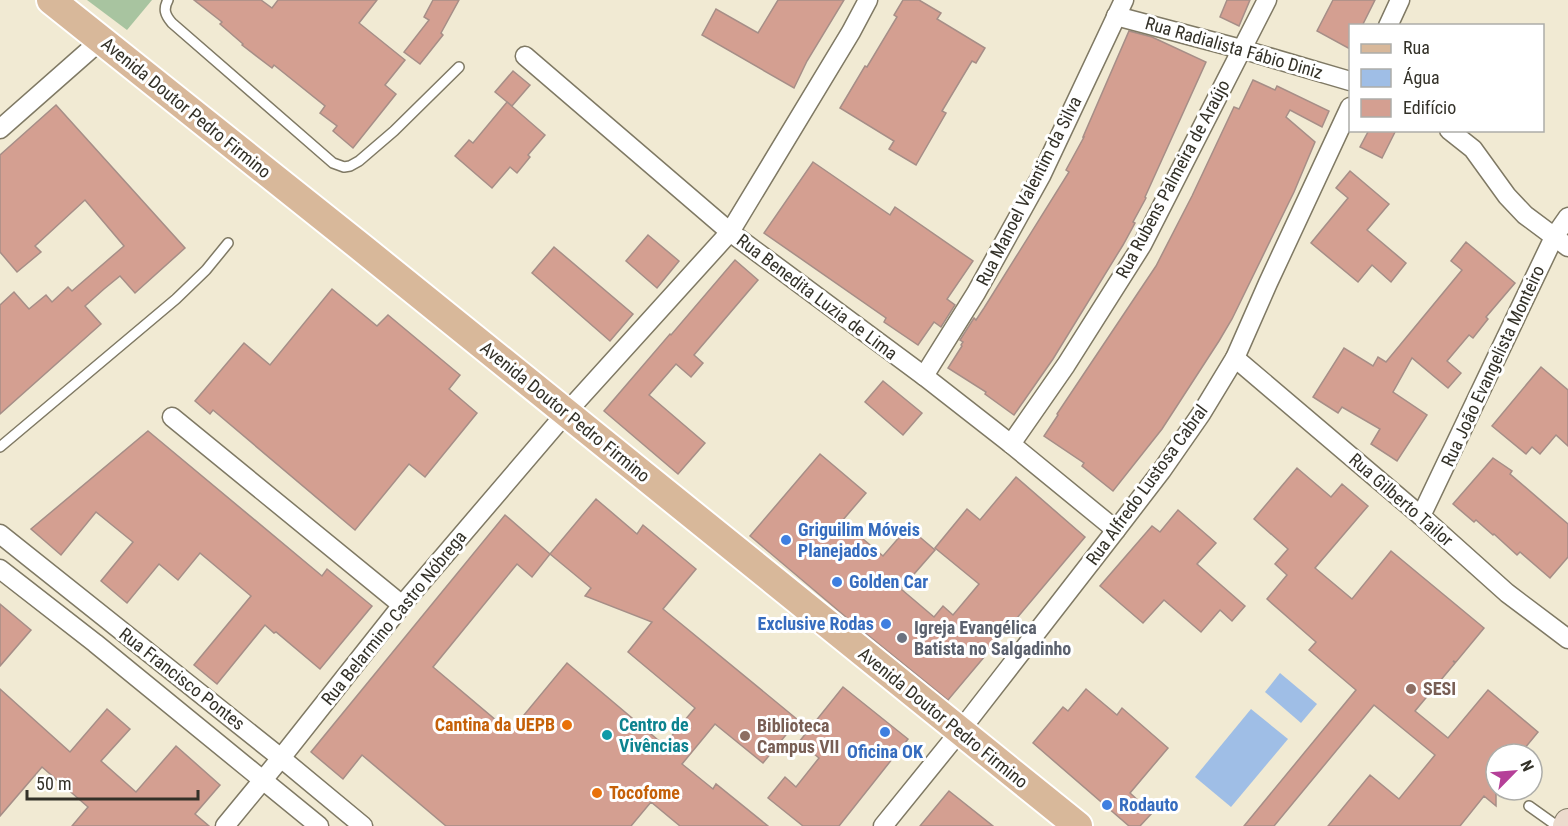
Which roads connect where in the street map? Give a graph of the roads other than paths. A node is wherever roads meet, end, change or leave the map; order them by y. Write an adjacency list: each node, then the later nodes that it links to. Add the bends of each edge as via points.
1 (51, 0): 8 (main road, Avenida Doutor Pedro Firmino)
2 (168, 0): 11 (lane, via 165,13 172,23 340,166 359,161)
3 (868, 0): 17 (street, Rua Belarmino Castro Nóbrega)
4 (1267, 0): 9 (street, Rua Rubens Palmeira de Araújo)
5 (1400, 0): 7 (street)
6 (1120, 8): 9 (street, Rua Radialista Fábio Diniz); 21 (street, Rua Manoel Valentim da Silva, via 1041,176)
7 (1389, 24)
8 (101, 40): 14 (street); 22 (main road, Avenida Doutor Pedro Firmino)
9 (1241, 49): 12 (street, Rua Radialista Fábio Diniz); 24 (street, Rua Rubens Palmeira de Araújo, via 1142,244 1066,366)
10 (525, 56): 17 (street, Rua Benedita Luzia de Lima)
11 (459, 67)
12 (1349, 81)
13 (1349, 108): 20 (street, Rua Alfredo Lustosa Cabral)
14 (0, 129)
15 (1452, 132): 18 (street, via 1473,148 1525,215)
16 (1568, 217): 18 (street, Rua João Evangelista Monteiro)
17 (730, 232): 21 (street, Rua Benedita Luzia de Lima); 22 (street, Rua Belarmino Castro Nóbrega)
18 (1561, 242): 26 (street, Rua João Evangelista Monteiro)
19 (228, 243): 25 (lane, via 176,299)
20 (1235, 358): 26 (street, Rua Gilberto Tailor); 27 (street, Rua Alfredo Lustosa Cabral, via 1201,414)
21 (924, 376): 24 (street, Rua Benedita Luzia de Lima)
22 (566, 412): 30 (street, Rua Belarmino Castro Nóbrega); 32 (main road, Avenida Doutor Pedro Firmino)
23 (171, 417): 30 (street)
24 (1011, 444): 27 (street, Rua Benedita Luzia de Lima)
25 (0, 447)
26 (1421, 516): 31 (street, Rua Gilberto Tailor, via 1507,593)
27 (1116, 530): 32 (street, Rua Alfredo Lustosa Cabral)
28 (0, 534): 33 (street, Rua Francisco Pontes)
29 (0, 569): 34 (street, Rua Francisco Pontes)
30 (402, 605): 33 (street, Rua Belarmino Castro Nóbrega)
31 (1568, 639)
32 (960, 731): 39 (street, Rua Alfredo Lustosa Cabral); 40 (main road, Avenida Doutor Pedro Firmino)
33 (281, 758): 34 (street, Rua Belarmino Castro Nóbrega); 38 (street, Rua Francisco Pontes)
34 (262, 780): 36 (street, Rua Belarmino Castro Nóbrega); 37 (street, Rua Francisco Pontes)
35 (1529, 807): 41 (lane)
36 (225, 826)
37 (319, 826)
38 (363, 826)
39 (883, 826)
40 (1077, 826)
41 (1557, 826)

